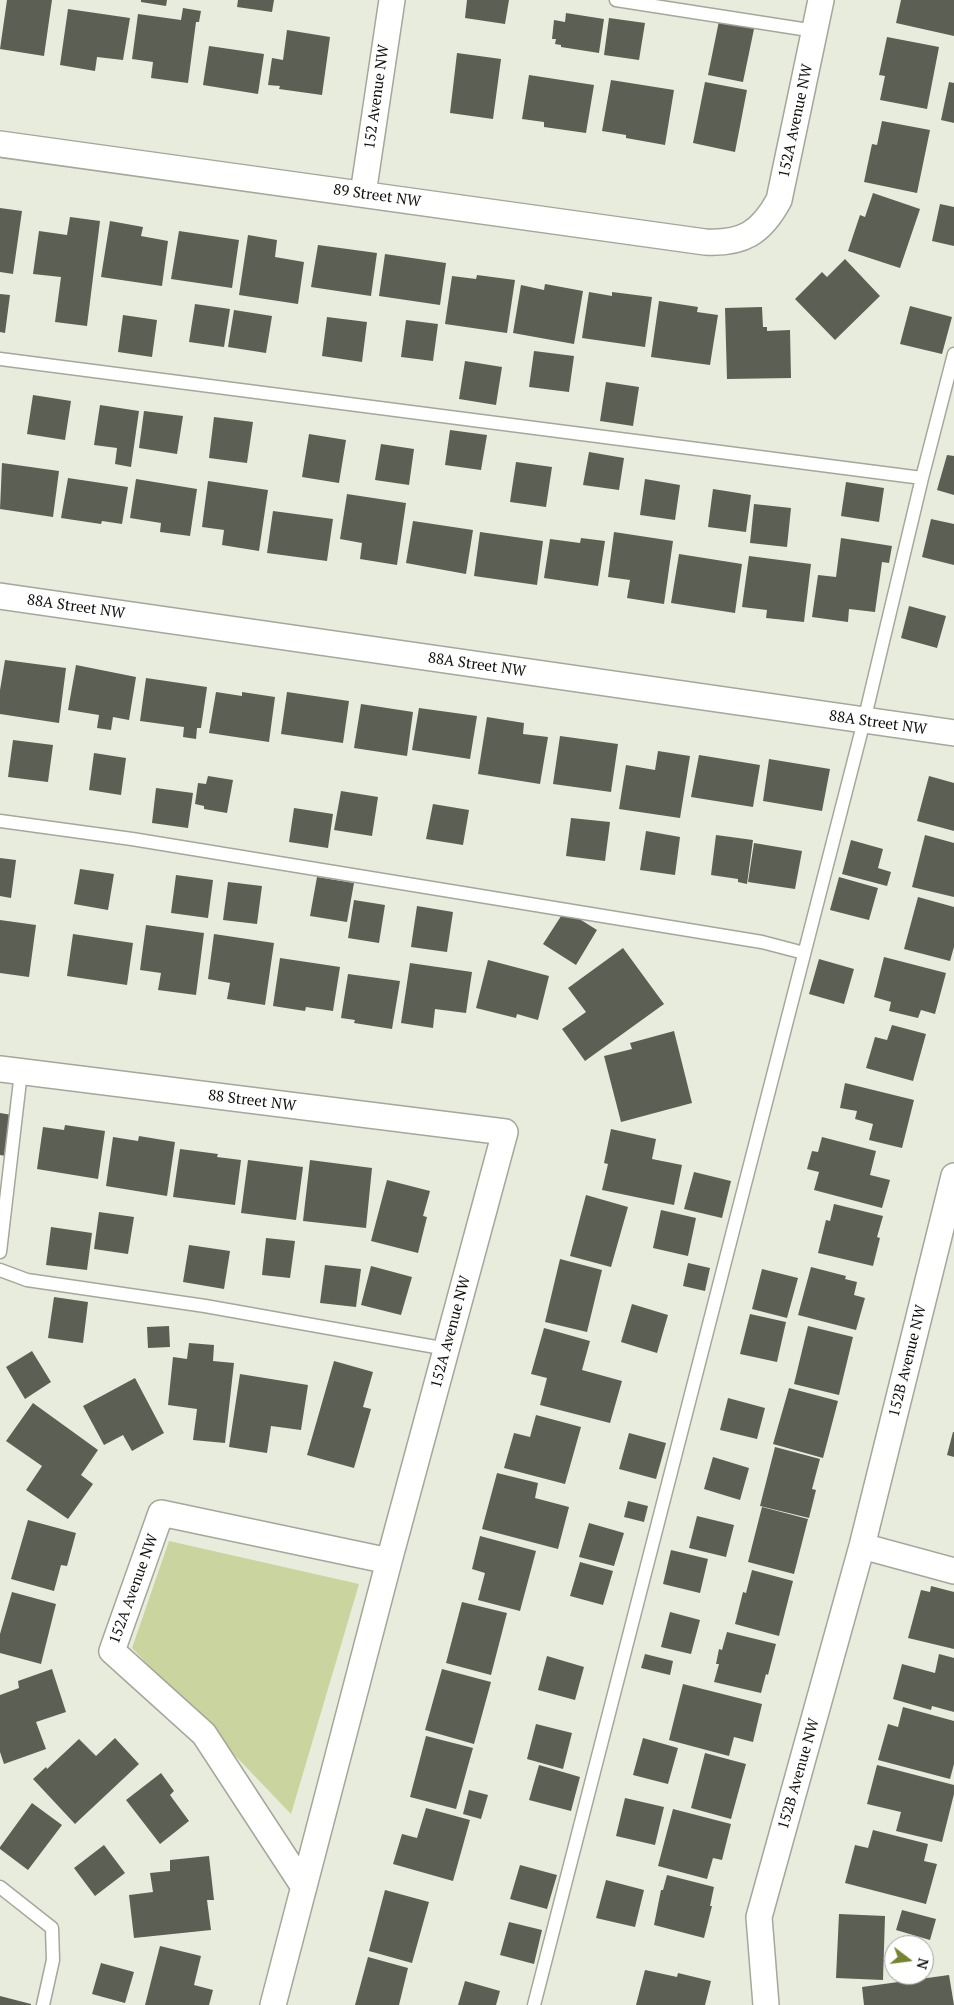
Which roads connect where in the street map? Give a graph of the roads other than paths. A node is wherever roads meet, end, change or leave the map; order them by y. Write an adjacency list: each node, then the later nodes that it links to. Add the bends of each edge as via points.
1 (392, 0): 6 (street, 152 Avenue NW)
2 (616, 0): 4 (lane)
3 (821, 0): 4 (street, 152A Avenue NW)
4 (815, 31): 7 (street, 152A Avenue NW, via 779,200 770,216)
5 (0, 144): 6 (street, 89 Street NW)
6 (363, 194): 7 (street, 89 Street NW, via 705,242 724,243)
7 (752, 233)
8 (954, 354): 10 (lane)
9 (0, 359): 10 (lane)
10 (922, 478): 12 (lane)
11 (0, 596): 12 (street, 88A Street NW)
12 (864, 721): 13 (street, 88A Street NW); 15 (lane)
13 (954, 733)
14 (0, 821): 15 (lane, via 132,839 684,929 762,942)
15 (804, 954): 29 (lane)
16 (10, 1071): 17 (street, 88 Street NW); 19 (lane)
17 (505, 1132): 21 (street, 152A Avenue NW)
18 (954, 1176): 22 (street, 152B Avenue NW)
19 (0, 1252)
20 (0, 1270): 21 (lane, via 27,1280 205,1306)
21 (446, 1349): 23 (street, 152A Avenue NW)
22 (862, 1546): 24 (street); 30 (street, 152B Avenue NW, via 759,1917)
23 (389, 1561): 26 (street, 152A Avenue NW); 26 (street, 152A Avenue NW, via 161,1513 112,1651 204,1734)
24 (954, 1570)
25 (0, 1887): 27 (lane, via 52,1928 53,1960)
26 (304, 1887): 28 (street, 152A Avenue NW)
27 (43, 2005)
28 (273, 2005)
29 (534, 2005)
30 (766, 2005)

